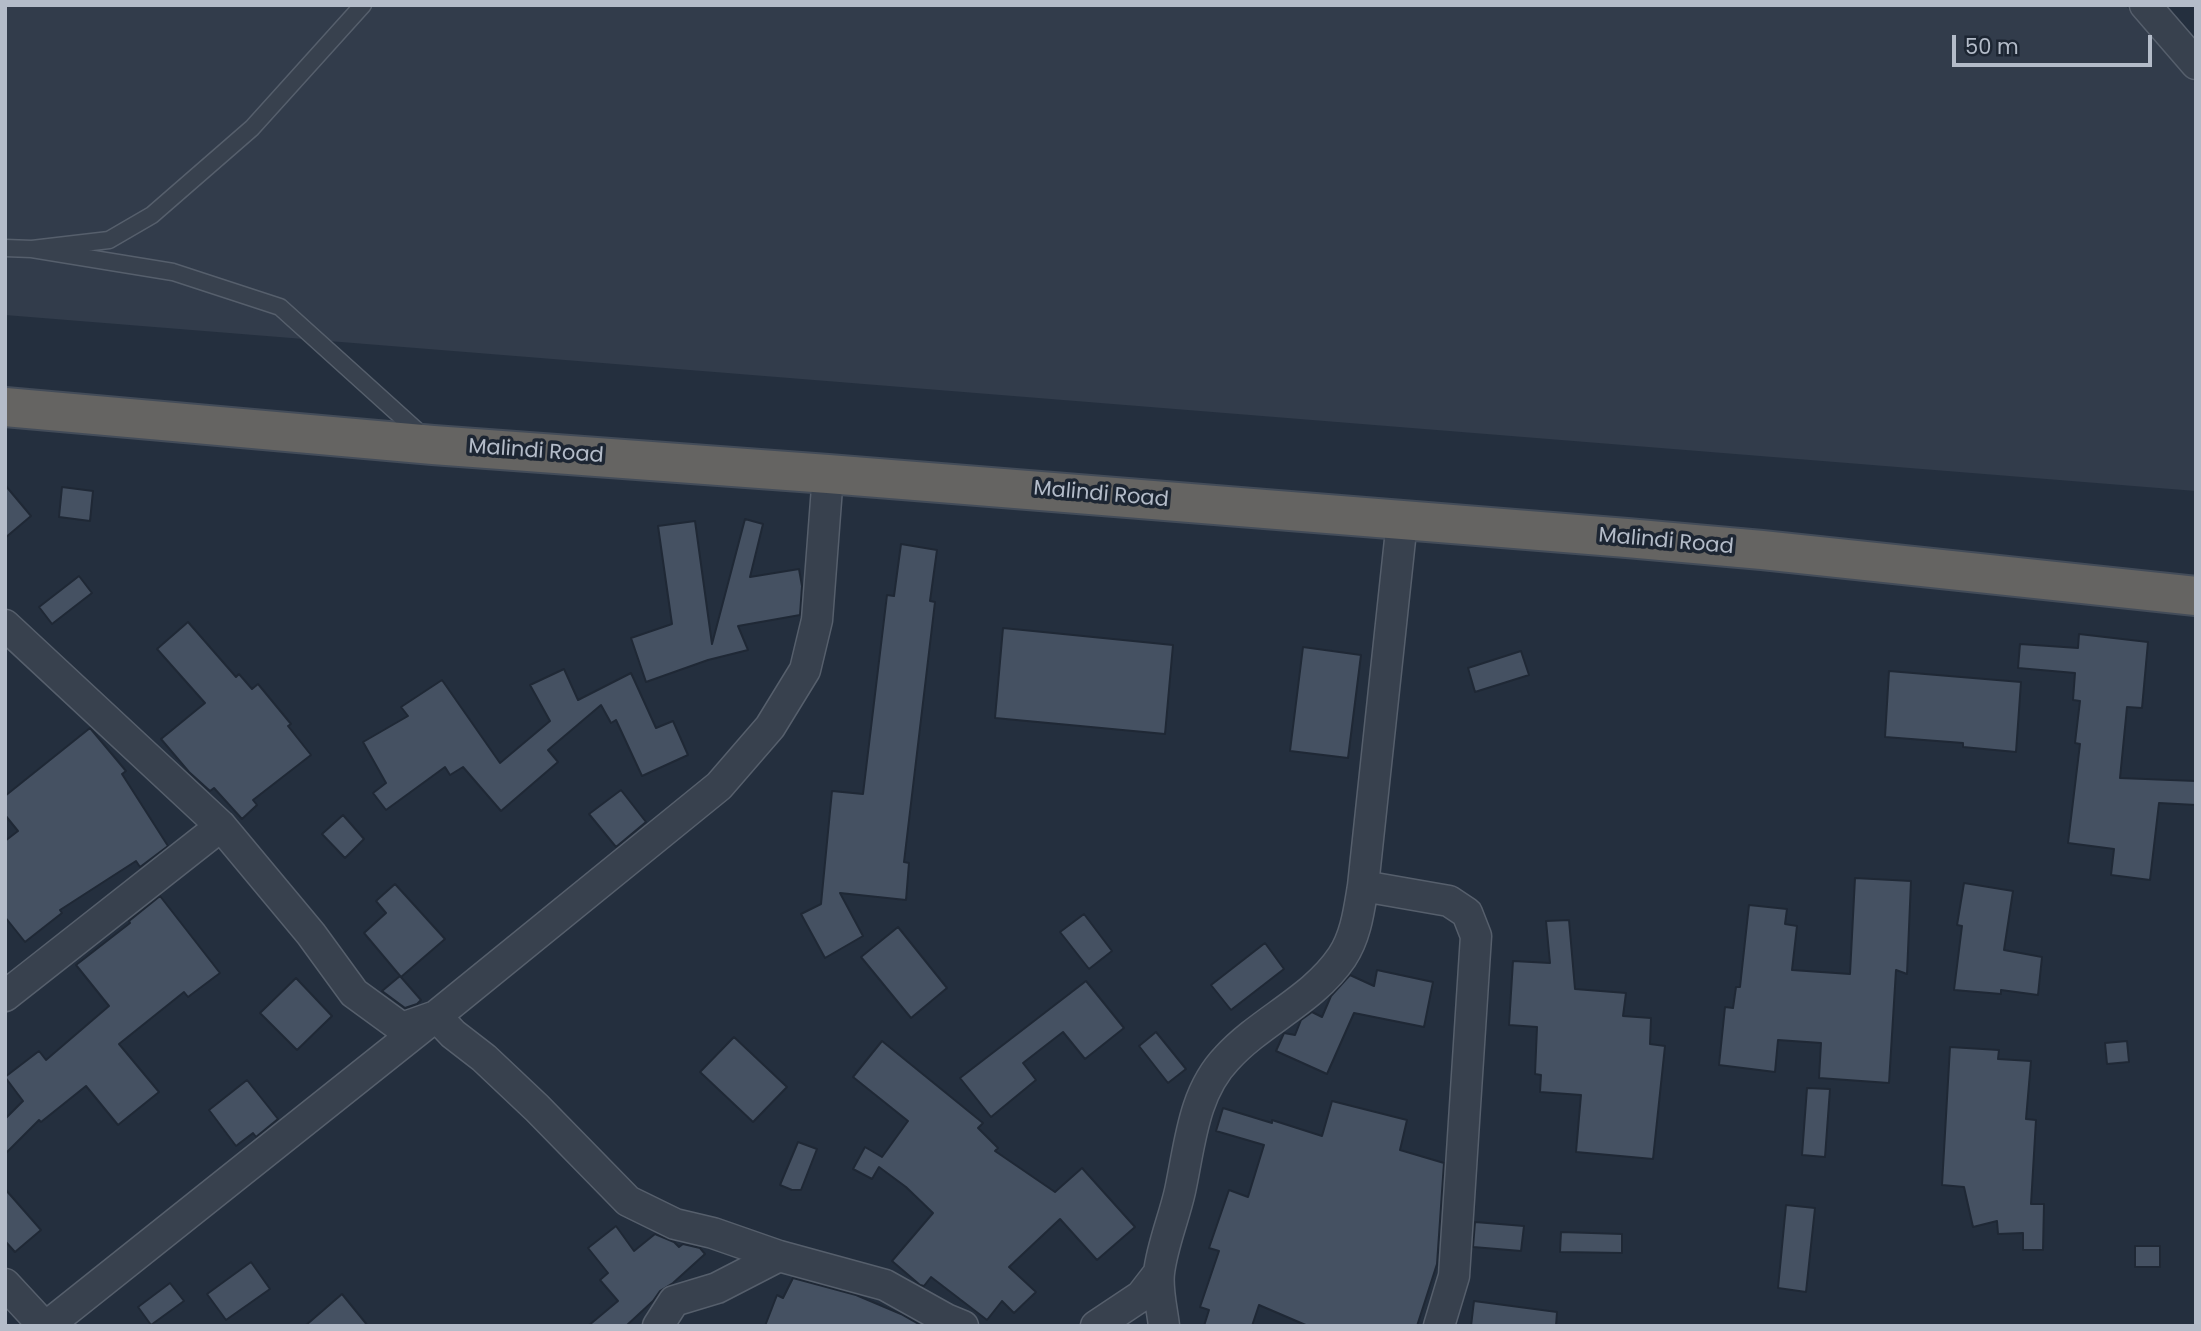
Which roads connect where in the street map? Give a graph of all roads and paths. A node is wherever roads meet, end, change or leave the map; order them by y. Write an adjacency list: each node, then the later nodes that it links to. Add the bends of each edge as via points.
1 (363, 5): 5 (lane, via 252,128 152,215 109,240)
2 (2145, 5): 3 (street)
3 (2196, 64)
4 (5, 248): 5 (lane)
5 (32, 249): 7 (lane, via 173,272 280,307)
6 (5, 407): 7 (highway, Malindi Road)
7 (433, 445): 8 (highway, Malindi Road)
8 (828, 474): 9 (highway, Malindi Road); 15 (street, via 817,620 805,670 770,727 719,786)
9 (1402, 521): 10 (highway, Malindi Road, via 1762,550); 13 (street)
10 (2196, 596)
11 (5, 625): 12 (street)
12 (221, 826): 14 (street); 15 (street, via 354,993 402,1028)
13 (1363, 886): 17 (street, via 1356,924 1343,955 1319,986 1226,1058 1208,1083 1193,1125); 24 (street, via 1449,901 1467,912 1476,936 1454,1276)
14 (5, 996)
15 (436, 1016): 16 (street, via 537,1108 628,1201 675,1224); 19 (street)
16 (779, 1256): 20 (street, via 717,1288 674,1301); 21 (street, via 885,1284)
17 (1158, 1274): 22 (street, via 1141,1296); 23 (street)
18 (5, 1284): 19 (street)
19 (45, 1326)
20 (658, 1326)
21 (963, 1326)
22 (1096, 1326)
23 (1164, 1326)
24 (1439, 1326)

